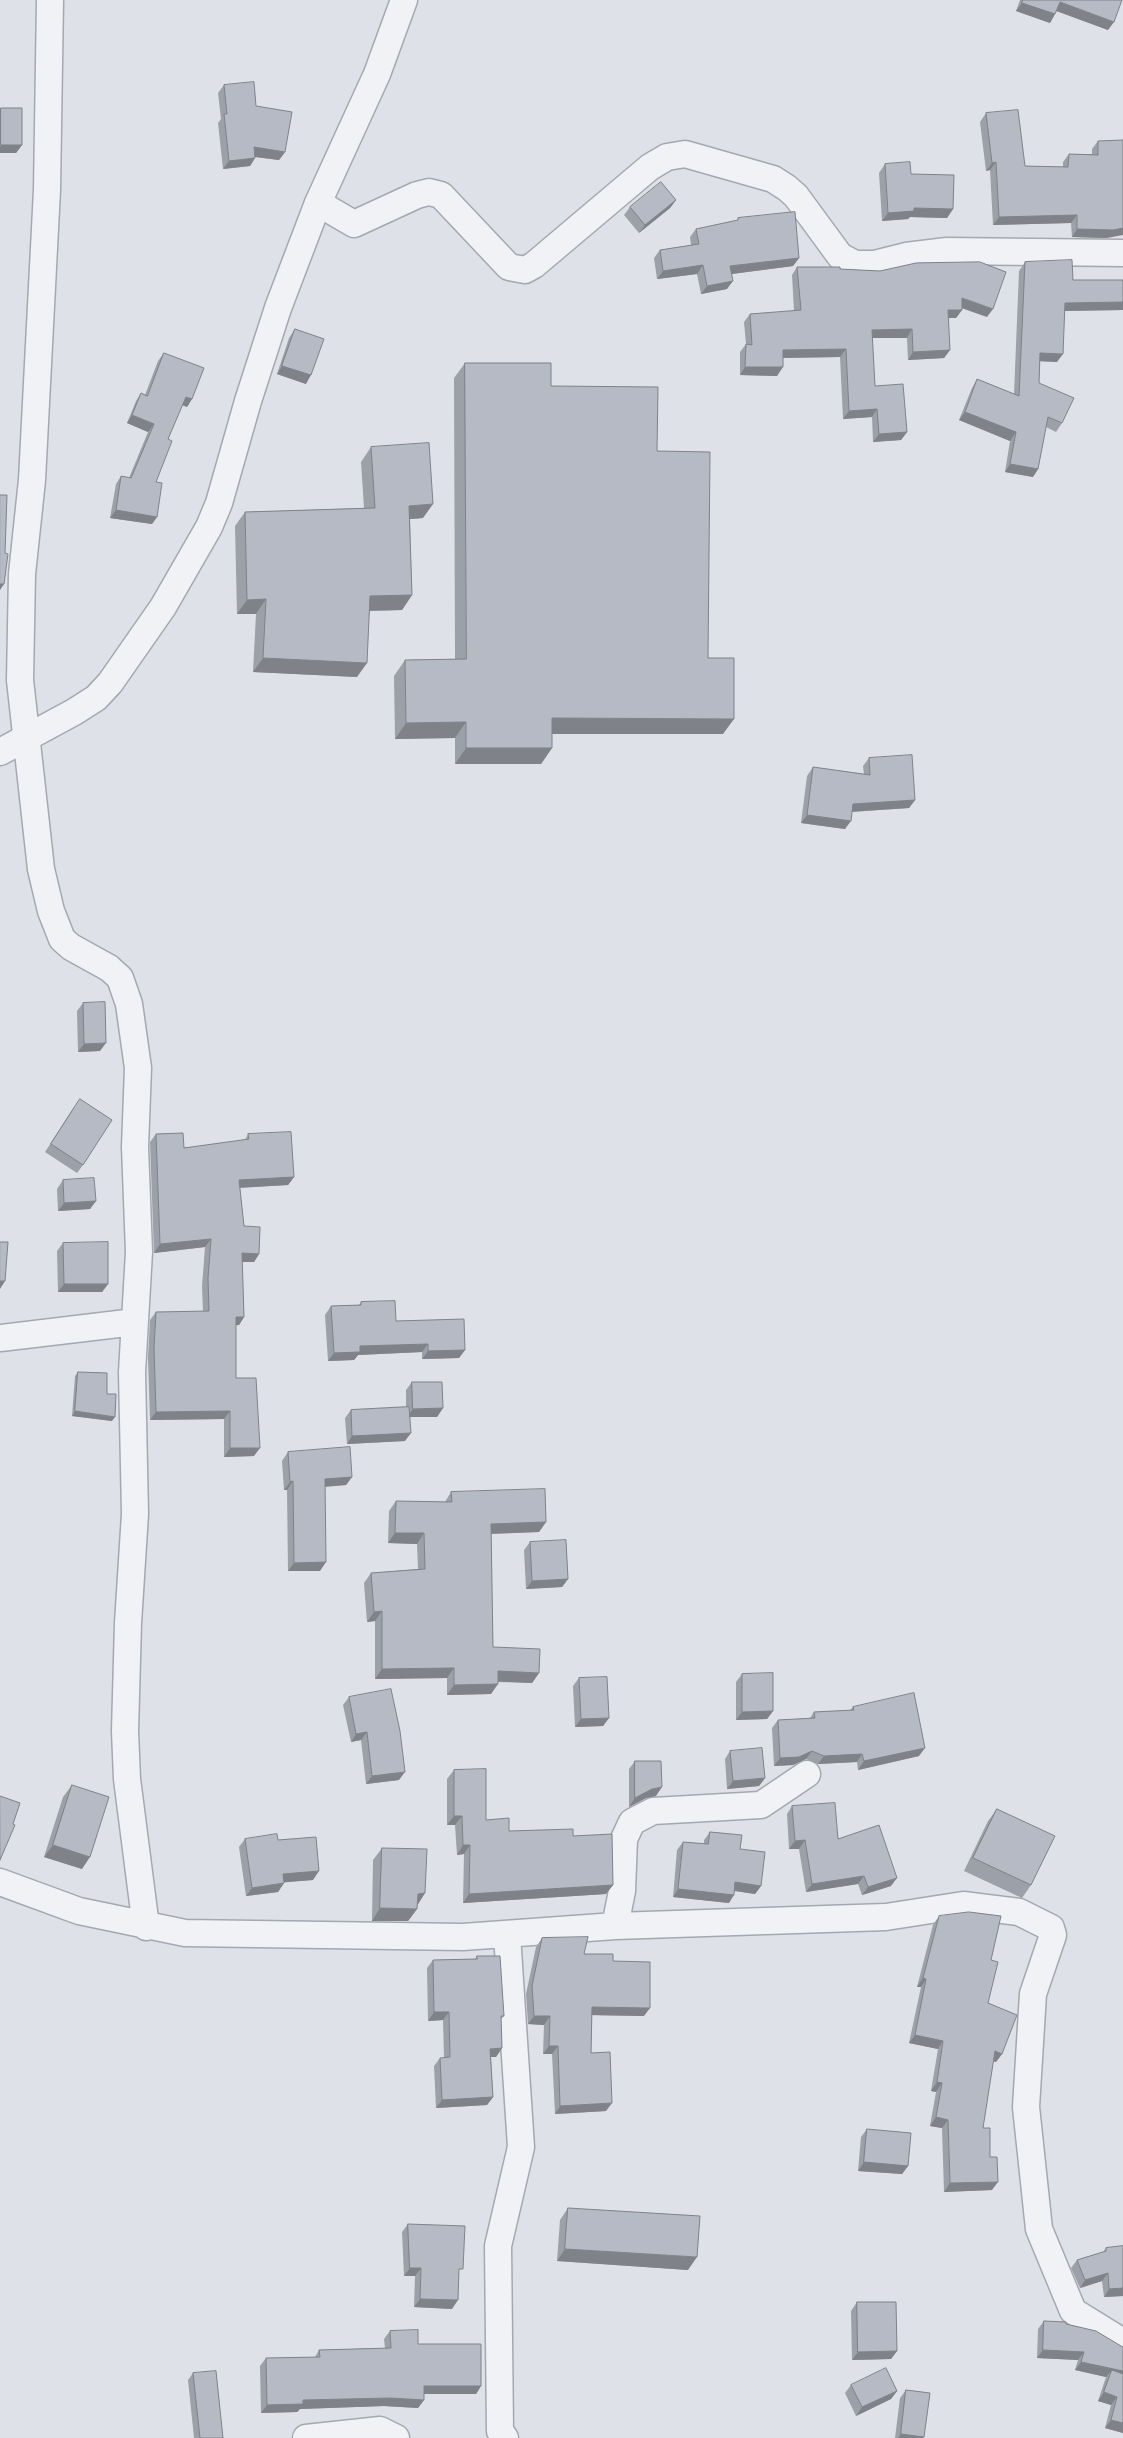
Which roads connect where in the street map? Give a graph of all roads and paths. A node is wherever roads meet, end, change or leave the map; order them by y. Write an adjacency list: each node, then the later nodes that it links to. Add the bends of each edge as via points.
1 (50, 0): 5 (street, via 47,190 34,441 20,618 20,680)
2 (404, 0): 3 (street, via 377,74)
3 (318, 203): 4 (street, via 354,224 417,195 429,192 441,195 509,267 525,270 650,168 667,158 685,154 780,183 796,196 840,256 855,264 874,264 948,251); 5 (street, via 278,308 209,527 163,607 110,683 96,698)
4 (1123, 253)
5 (26, 738): 6 (street); 7 (street, via 41,869 56,926 62,939 71,947 100,962 120,978 129,1004 138,1068 135,1147 139,1252)
6 (0, 752)
7 (135, 1322): 8 (street); 11 (street, via 132,1372 135,1514 125,1731 127,1779)
8 (0, 1338)
9 (807, 1774): 12 (street, via 761,1805 653,1811 632,1822 624,1839 622,1891)
10 (0, 1882): 11 (street, via 79,1911)
11 (146, 1926): 13 (street, via 185,1933)
12 (615, 1926): 13 (street); 14 (street, via 886,1917 963,1905 1019,1912 1051,1928 1053,1935 1033,1994 1026,2107 1039,2229 1073,2311)
13 (507, 1935): 17 (street, via 521,2146 498,2246 500,2431)
14 (1123, 2342)
15 (306, 2438): 16 (street, via 380,2430)
16 (396, 2438)
17 (505, 2438)

